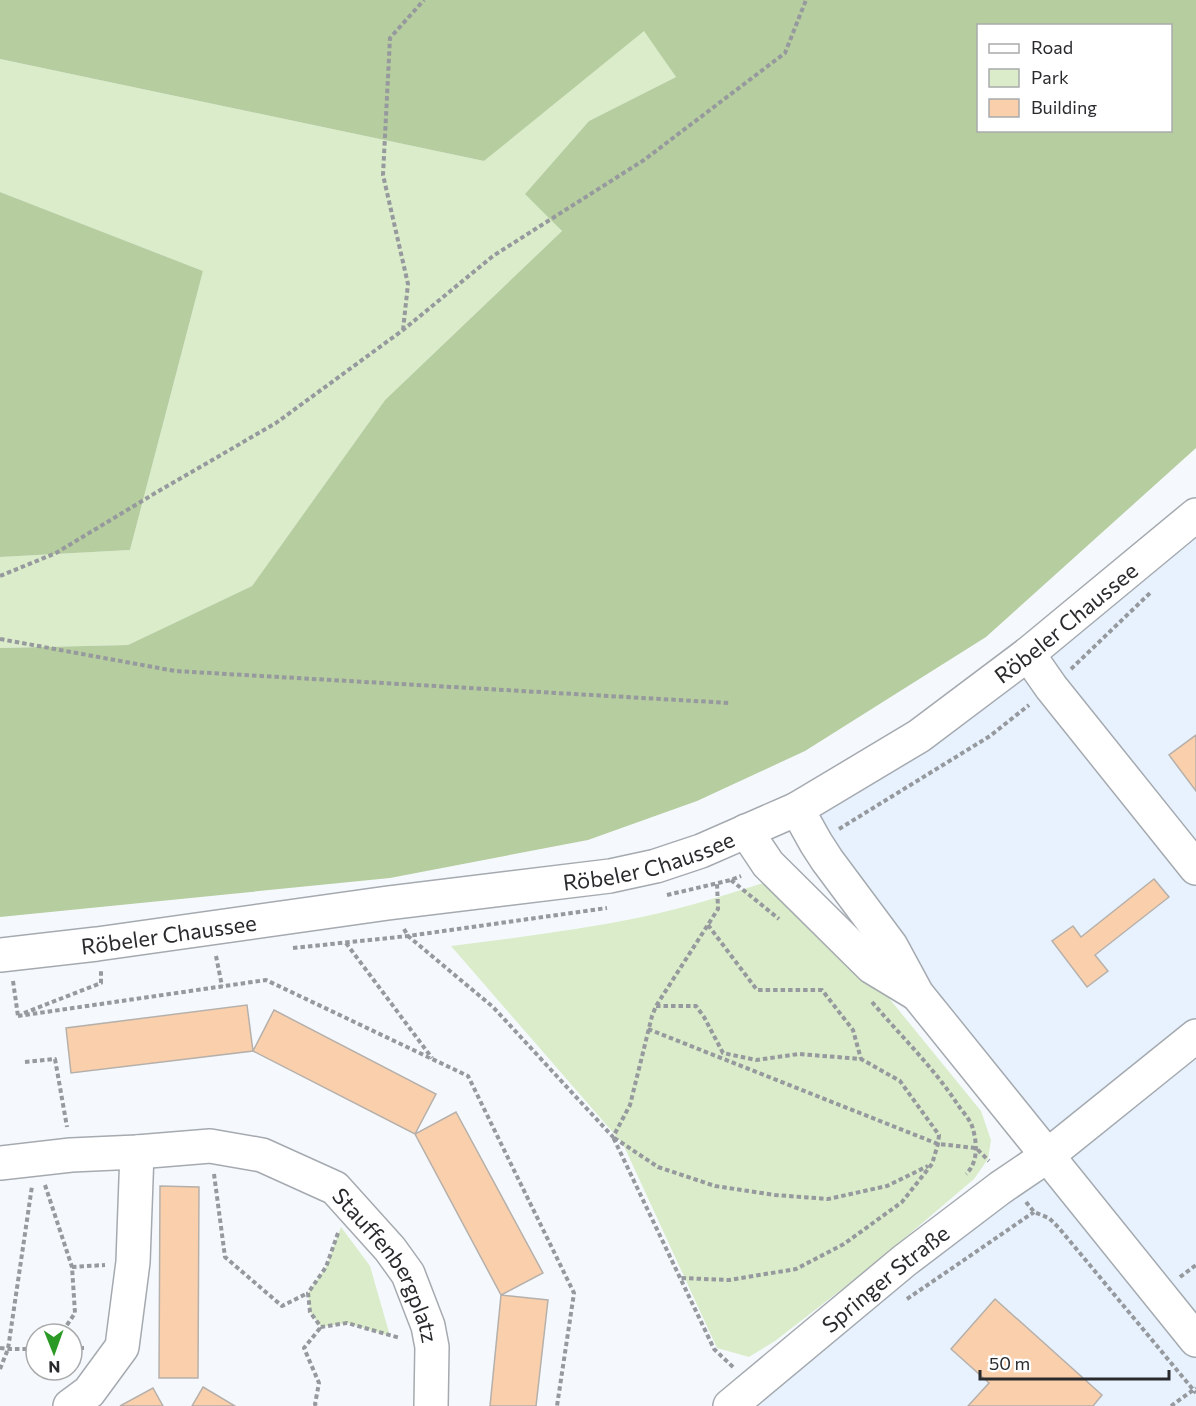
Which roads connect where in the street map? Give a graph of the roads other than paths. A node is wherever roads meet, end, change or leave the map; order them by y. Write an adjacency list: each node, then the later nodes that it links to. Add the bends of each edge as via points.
1 (1196, 515): 2 (main road, Röbeler Chaussee)
2 (1028, 654): 3 (main road, Röbeler Chaussee, via 919,736); 5 (main road)
3 (797, 808): 4 (main road, Röbeler Chaussee); 7 (main road, via 816,843 891,946)
4 (746, 831): 6 (main road, Röbeler Chaussee, via 656,866 610,876 97,944); 7 (main road, via 768,864 872,967)
5 (1196, 868)
6 (6, 967)
7 (917, 994): 10 (main road)
8 (1196, 1036): 10 (main road, Springer Straße)
9 (137, 1152): 11 (main road, Stauffenbergplatz); 13 (main road, via 133,1262 122,1347 88,1392); 14 (main road, Stauffenbergplatz, via 210,1146 262,1155 335,1188 408,1275 432,1347)
10 (1047, 1156): 12 (main road); 15 (main road, Springer Straße, via 938,1235)
11 (0, 1163)
12 (1196, 1340)
13 (70, 1406)
14 (431, 1406)
15 (729, 1406)

